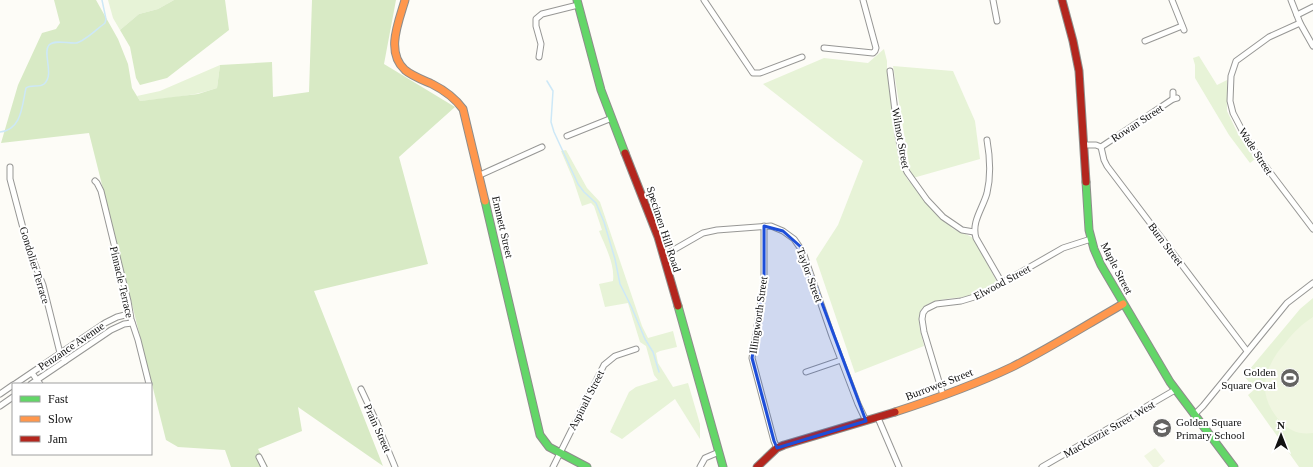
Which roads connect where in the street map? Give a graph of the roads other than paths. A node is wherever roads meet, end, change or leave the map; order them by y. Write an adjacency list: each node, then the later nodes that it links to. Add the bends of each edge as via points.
1 (405, 0): 27 (street, Emmett Street, via 394,48 399,63 458,102 463,110)
2 (704, 0): 17 (street, via 751,71 756,74)
3 (863, 0): 15 (street, via 875,51 873,53)
4 (993, 0): 11 (street)
5 (1062, 0): 23 (street, Maple Street, via 1078,62)
6 (1172, 0): 13 (street, via 1183,28)
7 (1291, 0): 10 (street)
8 (577, 2): 16 (street, via 538,16 536,22 541,44); 20 (street, Specimen Hill Road, via 599,82)
9 (1313, 7): 10 (street)
10 (1297, 15): 12 (street)
11 (997, 21)
12 (1300, 23): 14 (street); 30 (street, Wade Street, via 1268,38 1236,61 1231,76 1230,101 1233,113 1257,155)
13 (1145, 41)
14 (1313, 46)
15 (824, 48)
16 (539, 57)
17 (802, 57)
18 (890, 71): 31 (street, Wilmot Street, via 898,134 907,172 943,217 962,230)
19 (1173, 92): 25 (street, Rowan Street, via 1175,98)
20 (612, 118): 21 (street); 33 (street, Specimen Hill Road, via 651,216)
21 (567, 136)
22 (987, 140): 31 (street, via 988,188)
23 (1084, 145): 25 (street); 32 (street, Maple Street)
24 (542, 147): 27 (street)
25 (1101, 147): 40 (street, Burn Street, via 1107,166)
26 (10, 167): 41 (street, Gondolier Terrace, via 10,179 28,247 42,285)
27 (480, 175): 61 (street, Emmett Street, via 539,430 545,444)
28 (95, 181): 37 (street, Pinnacle Terrace, via 100,191 128,301)
29 (764, 226): 33 (street, Taylor Street, via 709,231); 42 (street, Taylor Street, via 783,231 801,247); 59 (street, Illingworth Street, via 764,282 752,358)
30 (1313, 229)
31 (974, 232): 34 (street)
32 (1091, 239): 34 (street, Elwood Street, via 1062,248); 36 (street, Maple Street, via 1097,258)
33 (663, 256): 60 (street, Specimen Hill Road)
34 (1002, 283): 53 (street, Elwood Street, via 971,298 936,304 923,313 924,332)
35 (1313, 283): 40 (street, via 1287,304)
36 (1123, 304): 51 (street, Maple Street); 53 (street, Burrowes Street, via 1022,362)
37 (129, 314): 38 (street, Pinnacle Terrace); 41 (street, Penzance Avenue, via 105,323)
38 (132, 323): 43 (street, Penzance Avenue, via 111,330); 48 (street, Pinnacle Terrace)
39 (636, 349): 61 (street, Aspinall Street, via 615,356 604,365)
40 (1247, 351): 56 (street)
41 (60, 353): 43 (street, Gondolier Terrace); 45 (street, Penzance Avenue)
42 (841, 360): 44 (street); 58 (street, Taylor Street)
43 (65, 361): 46 (street, Penzance Avenue)
44 (806, 372)
45 (32, 373): 46 (street); 47 (street, Penzance Avenue)
46 (39, 382)
47 (17, 383)
48 (149, 383)
49 (12, 386): 52 (street, Penzance Avenue)
50 (361, 389): 64 (street, Prain Street)
51 (1175, 390): 56 (street, Maple Street); 71 (street, MacKenzie Street West)
52 (0, 394)
53 (943, 395): 57 (street, Burrowes Street)
54 (12, 398): 55 (street)
55 (0, 406)
56 (1194, 415): 72 (street, Maple Street)
57 (878, 418): 58 (street, Burrowes Street); 70 (street)
58 (866, 422): 59 (street, Burrowes Street)
59 (778, 448): 69 (street, Burrowes Street)
60 (719, 452): 67 (street, via 705,458); 68 (street, Specimen Hill Road)
61 (560, 454): 65 (street, Aspinall Street); 66 (street, Emmett Street)
62 (259, 457): 63 (street)
63 (264, 467)
64 (395, 467)
65 (553, 467)
66 (587, 467)
67 (700, 467)
68 (723, 467)
69 (757, 467)
70 (899, 467)
71 (1042, 467)
72 (1234, 467)

